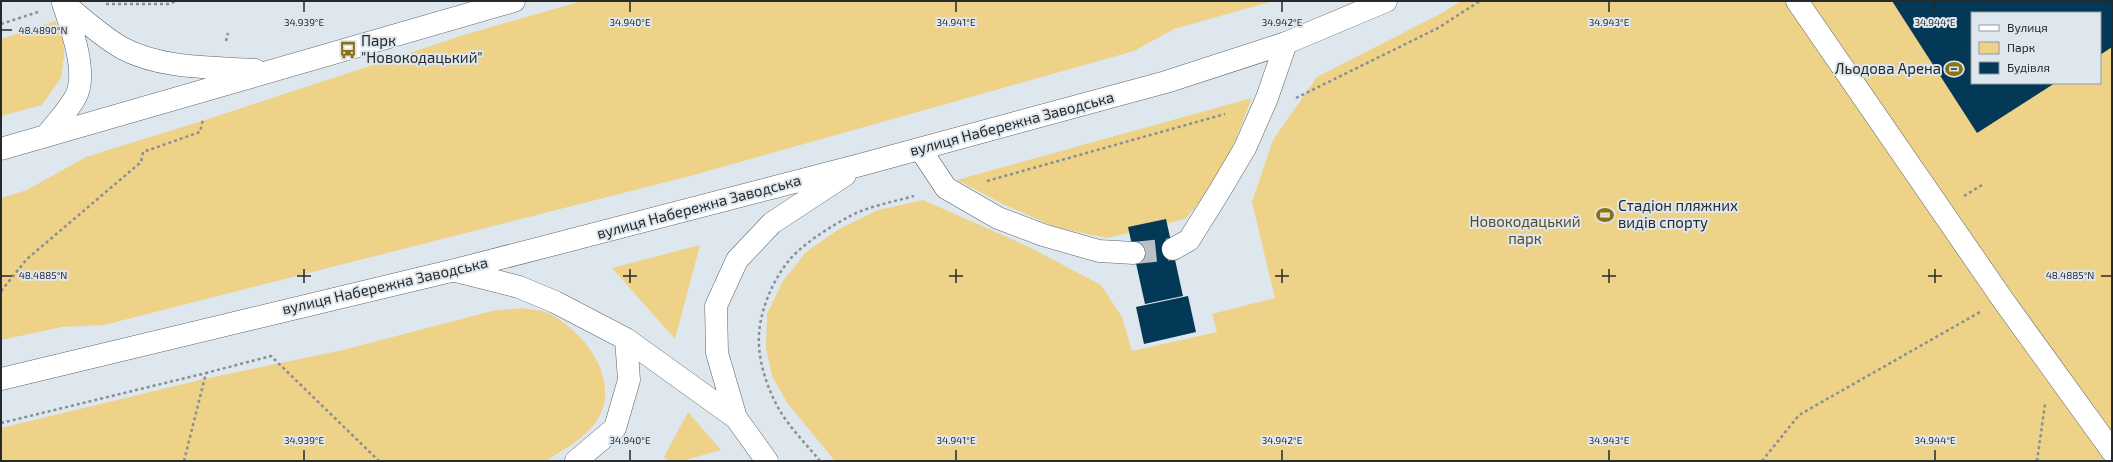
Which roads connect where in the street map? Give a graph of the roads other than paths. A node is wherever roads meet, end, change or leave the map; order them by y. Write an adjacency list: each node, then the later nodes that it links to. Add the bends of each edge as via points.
1 (514, 1): 6 (main road, via 270,71)
2 (1386, 1): 5 (main road, вулиця Набережна Заводська)
3 (1797, 1): 17 (main road)
4 (56, 5): 6 (main road, via 122,48); 7 (main road, via 74,36 81,71 77,95)
5 (1286, 43): 9 (main road, вулиця Набережна Заводська, via 1166,82); 11 (main road, via 1267,98 1244,148 1189,240)
6 (216, 78): 7 (main road)
7 (46, 136): 8 (main road)
8 (1, 149)
9 (920, 149): 10 (main road, вулиця Набережна Заводська); 12 (main road, via 946,188 998,218 1043,235 1099,251)
10 (860, 165): 13 (main road, вулиця Набережна Заводська); 16 (main road, via 772,223 738,260 716,306 717,353)
11 (1173, 249)
12 (1134, 253)
13 (455, 270): 14 (main road, via 519,287 555,302); 15 (main road, вулиця Набережна Заводська)
14 (626, 339): 16 (main road); 18 (main road, via 630,380 616,428)
15 (1, 378)
16 (736, 418): 19 (main road)
17 (2112, 451)
18 (576, 461)
19 (766, 461)

